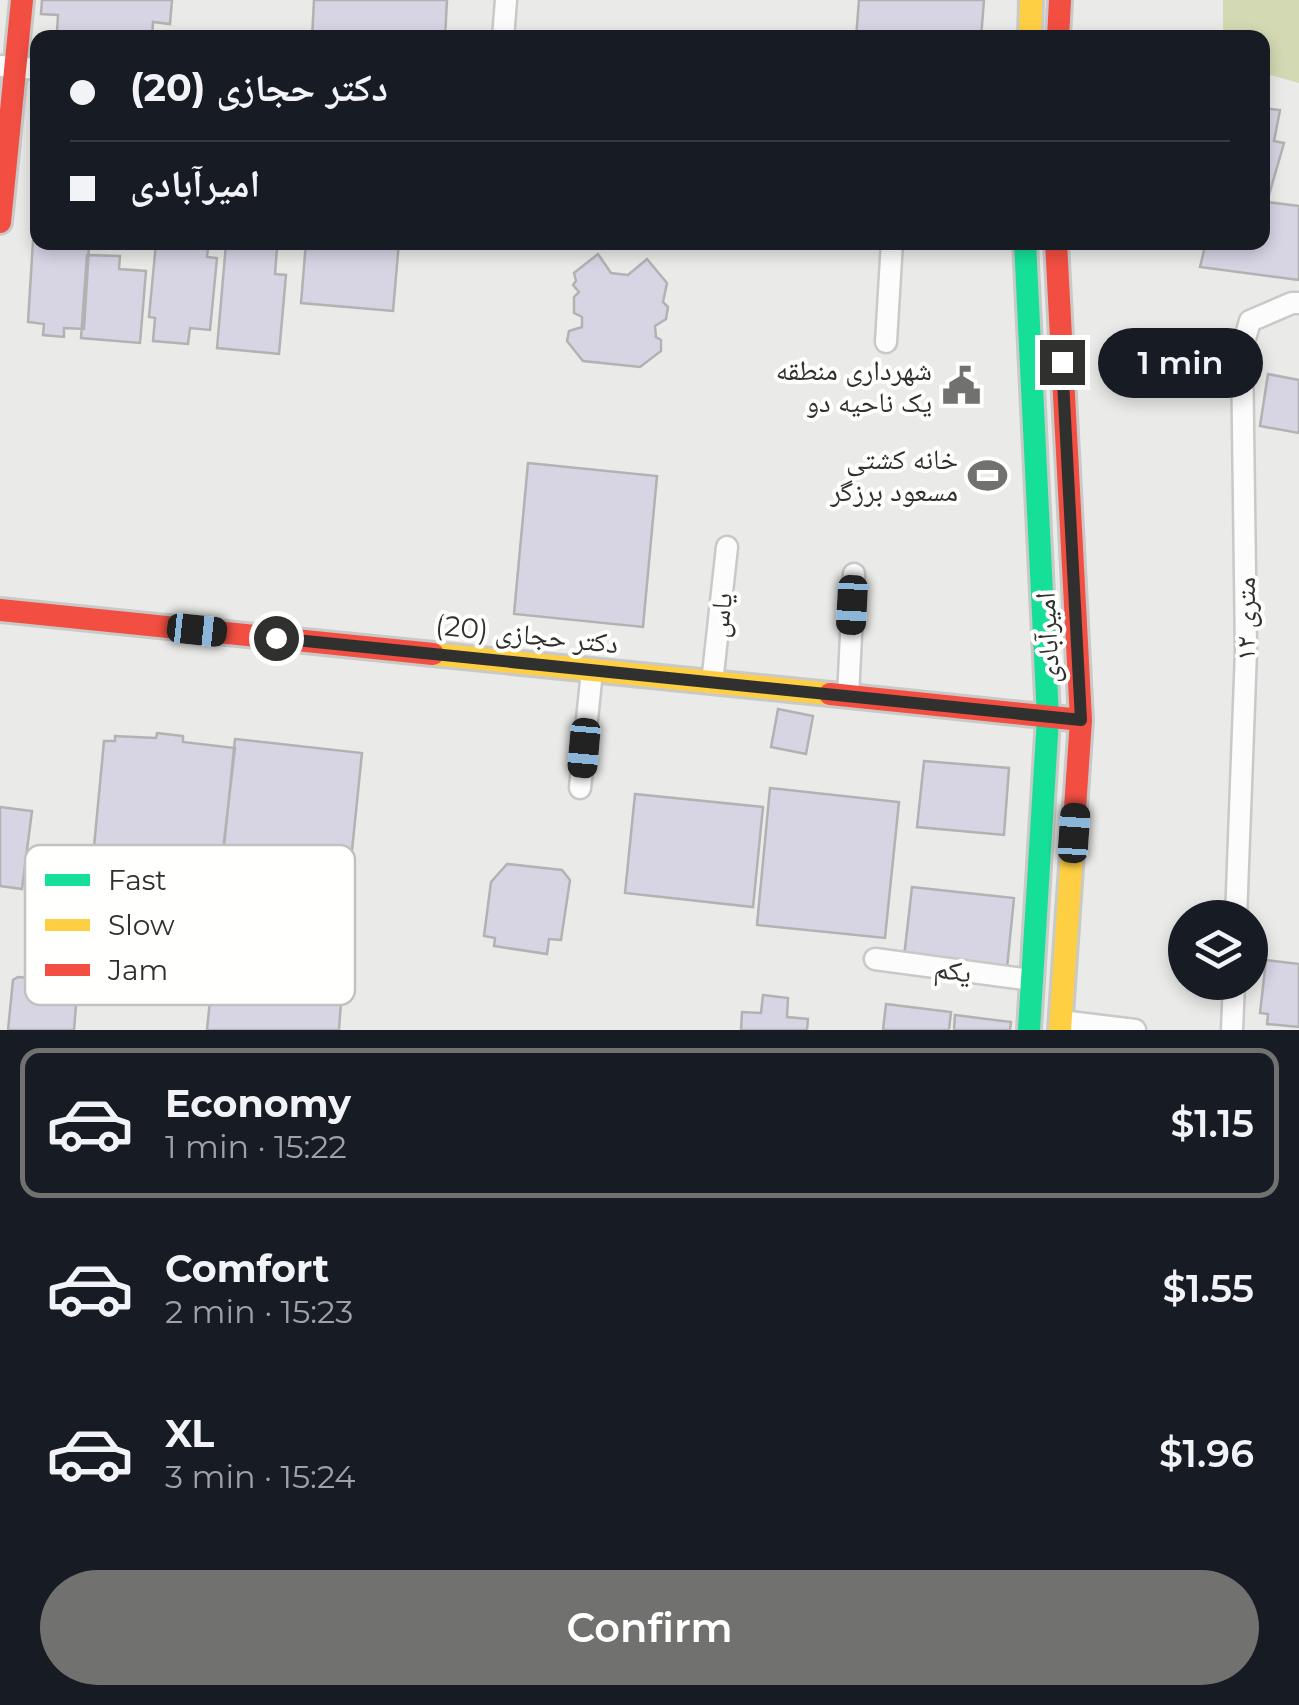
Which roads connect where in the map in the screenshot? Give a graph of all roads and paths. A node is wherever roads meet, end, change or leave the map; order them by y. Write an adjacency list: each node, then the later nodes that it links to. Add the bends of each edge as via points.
1 (22, 0): 8 (street)
2 (506, 0): 5 (street)
3 (1031, 0): 6 (street)
4 (1060, 0): 7 (street)
5 (504, 30)
6 (1030, 30)
7 (1058, 30)
8 (18, 67): 9 (street)
9 (0, 222)
10 (892, 250): 14 (street)
11 (1024, 250): 21 (street, امیرآبادی)
12 (1056, 250): 22 (street, امیرآبادی)
13 (1299, 303): 24 (street, ۱۲ متری, via 1250,321 1242,349 1246,651)
14 (886, 342)
15 (727, 547): 19 (street, یاس)
16 (854, 574): 20 (street)
17 (0, 610): 18 (street, دکتر حجازی (20))
18 (592, 670): 19 (street, دکتر حجازی (20)); 23 (street)
19 (712, 683): 20 (street, دکتر حجازی (20))
20 (848, 697): 21 (street, دکتر حجازی (20))
21 (1048, 718): 22 (street, دکتر حجازی (20)); 26 (street, امیرآبادی)
22 (1081, 720): 29 (street, امیرآبادی)
23 (580, 788)
24 (1237, 900)
25 (875, 959): 26 (street, یکم)
26 (1031, 980): 28 (street, امیرآبادی)
27 (1233, 1000): 31 (street)
28 (1029, 1024): 29 (street)
29 (1060, 1026): 30 (street)
30 (1135, 1030)
31 (1232, 1030)

